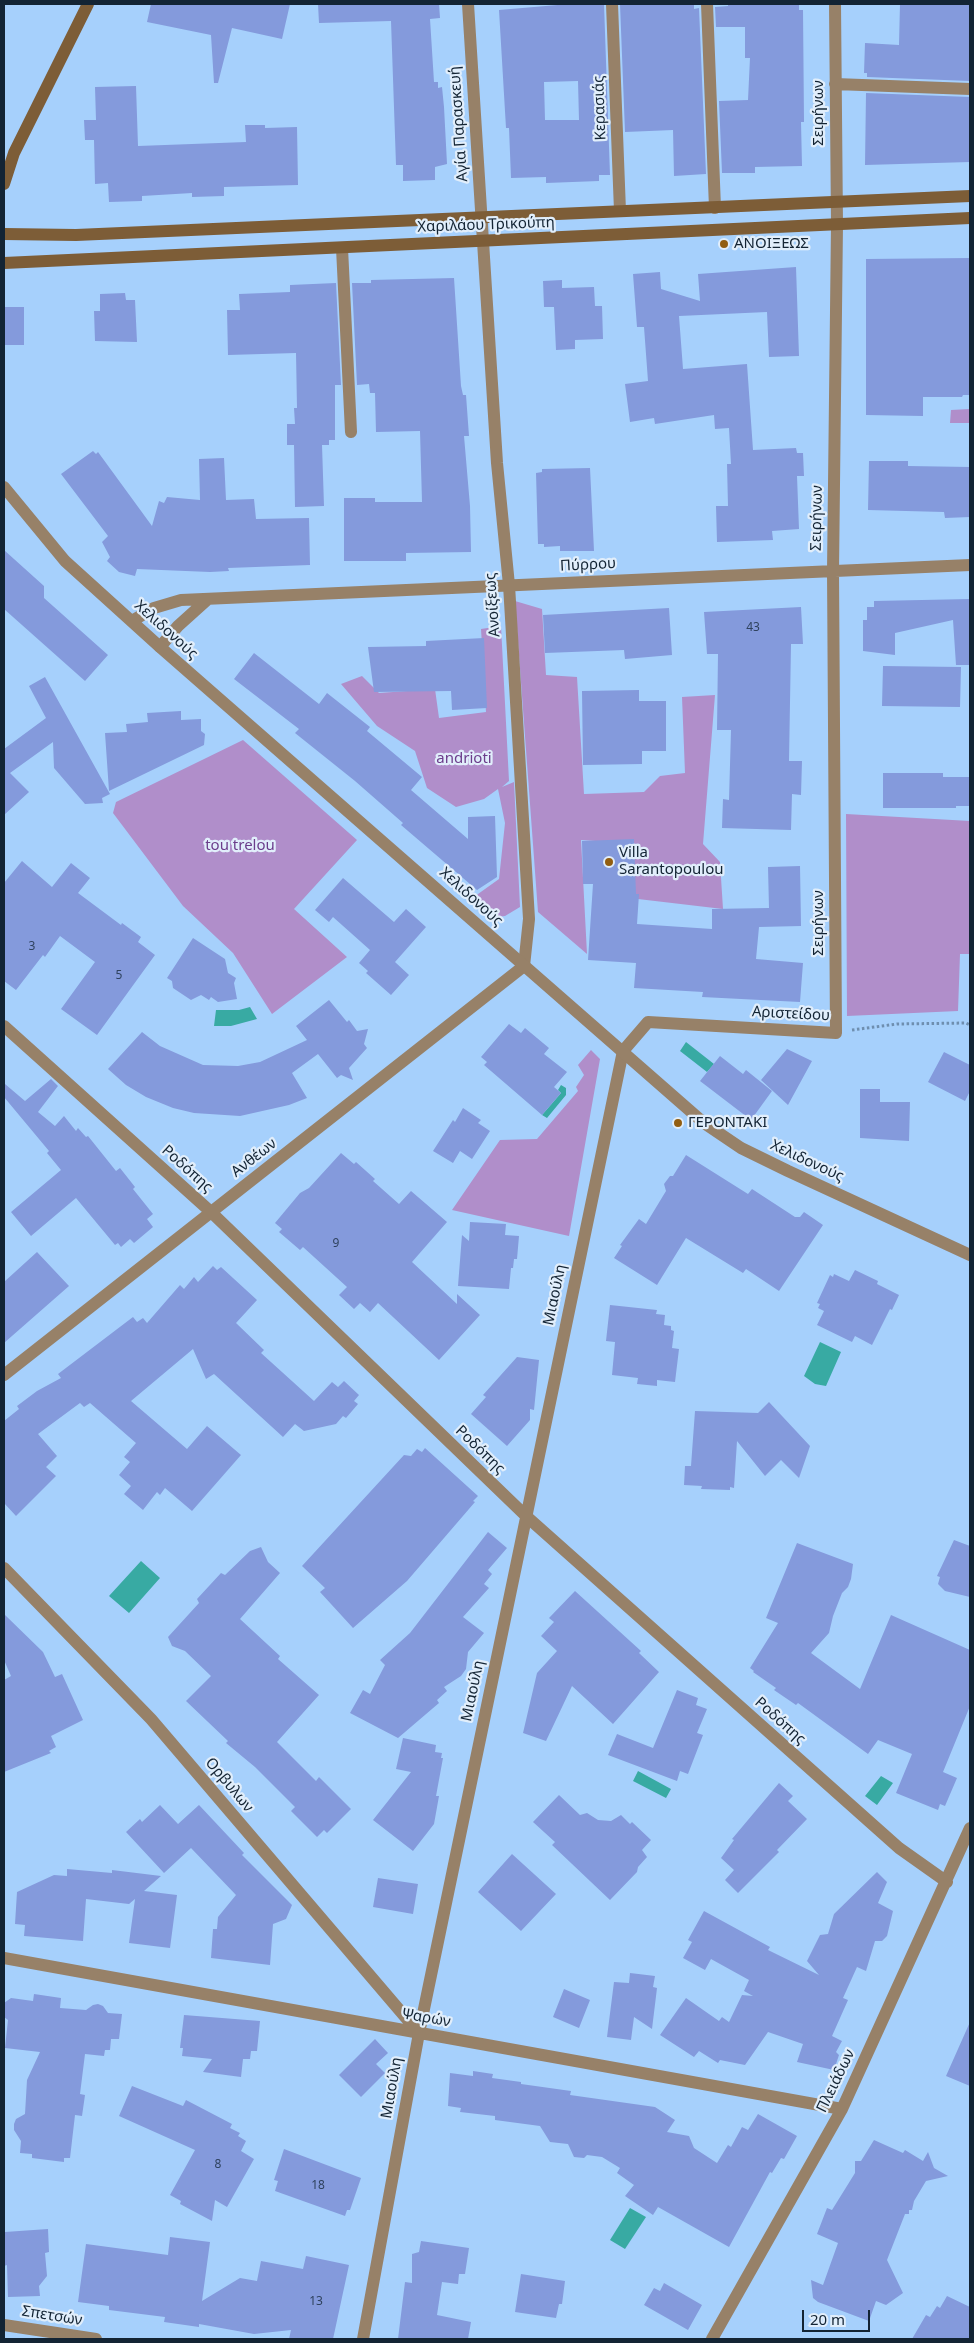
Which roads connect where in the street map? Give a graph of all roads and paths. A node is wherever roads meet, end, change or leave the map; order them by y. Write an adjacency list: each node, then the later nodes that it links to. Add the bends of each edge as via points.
1 (88, 4): 8 (main road, via 18,144)
2 (468, 4): 13 (street, Αγία Παρασκευή)
3 (612, 4): 12 (street, Κερασιάς)
4 (707, 4): 11 (street)
5 (835, 4): 6 (street, Σειρήνων)
6 (835, 84): 7 (street); 10 (street, Σειρήνων)
7 (970, 89)
8 (4, 184)
9 (970, 196): 10 (main road, Χαριλάου Τρικούπη)
10 (836, 202): 11 (main road, Χαριλάου Τρικούπη); 15 (street, Σειρήνων)
11 (714, 208): 12 (main road, Χαριλάου Τρικούπη)
12 (620, 211): 13 (main road, Χαριλάου Τρικούπη)
13 (482, 218): 16 (main road, Χαριλάου Τρικούπη, via 76,235); 17 (street, Αγία Παρασκευή)
14 (970, 218): 15 (main road, Χαριλάου Τρικούπη)
15 (836, 224): 17 (main road, Χαριλάου Τρικούπη); 23 (street, Σειρήνων)
16 (4, 234)
17 (482, 242): 18 (main road, Χαριλάου Τρικούπη); 24 (street, Ανοίξεως)
18 (342, 248): 19 (main road, Χαριλάου Τρικούπη); 20 (street)
19 (4, 264)
20 (351, 432)
21 (4, 487): 26 (street, Χελιδονούς, via 65,560)
22 (970, 565): 23 (street, Πύρρου)
23 (833, 571): 24 (street, Πύρρου); 31 (street, Σειρήνων)
24 (508, 585): 25 (street, Πύρρου); 28 (street, Ανοίξεως, via 529,919)
25 (208, 599): 26 (street, Πύρρου, via 180,600 154,608); 27 (street)
26 (132, 621): 27 (street, Χελιδονούς)
27 (160, 647): 28 (street, Χελιδονούς)
28 (524, 966): 32 (street, Χελιδονούς); 33 (street, Ανθέων)
29 (970, 1025): 31 (path, Αριστείδου, via 897,1024)
30 (4, 1026): 33 (street, Ροδόπης)
31 (836, 1033): 32 (street, Αριστείδου, via 648,1022)
32 (622, 1051): 34 (street, Χελιδονούς, via 704,1124 741,1148); 36 (street, Μιαούλη)
33 (211, 1212): 35 (street, Ανθέων); 36 (street, Ροδόπης)
34 (970, 1255)
35 (4, 1375)
36 (526, 1516): 39 (street, Ροδόπης, via 898,1848); 41 (street, Μιαούλη)
37 (4, 1568): 41 (street, Ορβυλων, via 152,1719)
38 (970, 1828): 39 (street, Πλειάδων)
39 (947, 1882): 42 (street, Πλειάδων)
40 (4, 1958): 41 (street, Ψαρών)
41 (419, 2033): 42 (street, Ψαρών); 45 (street, Μιαούλη)
42 (842, 2109): 46 (street, Πλειάδων)
43 (4, 2325): 44 (street, Σπετσών)
44 (96, 2339)
45 (363, 2339)
46 (712, 2339)

